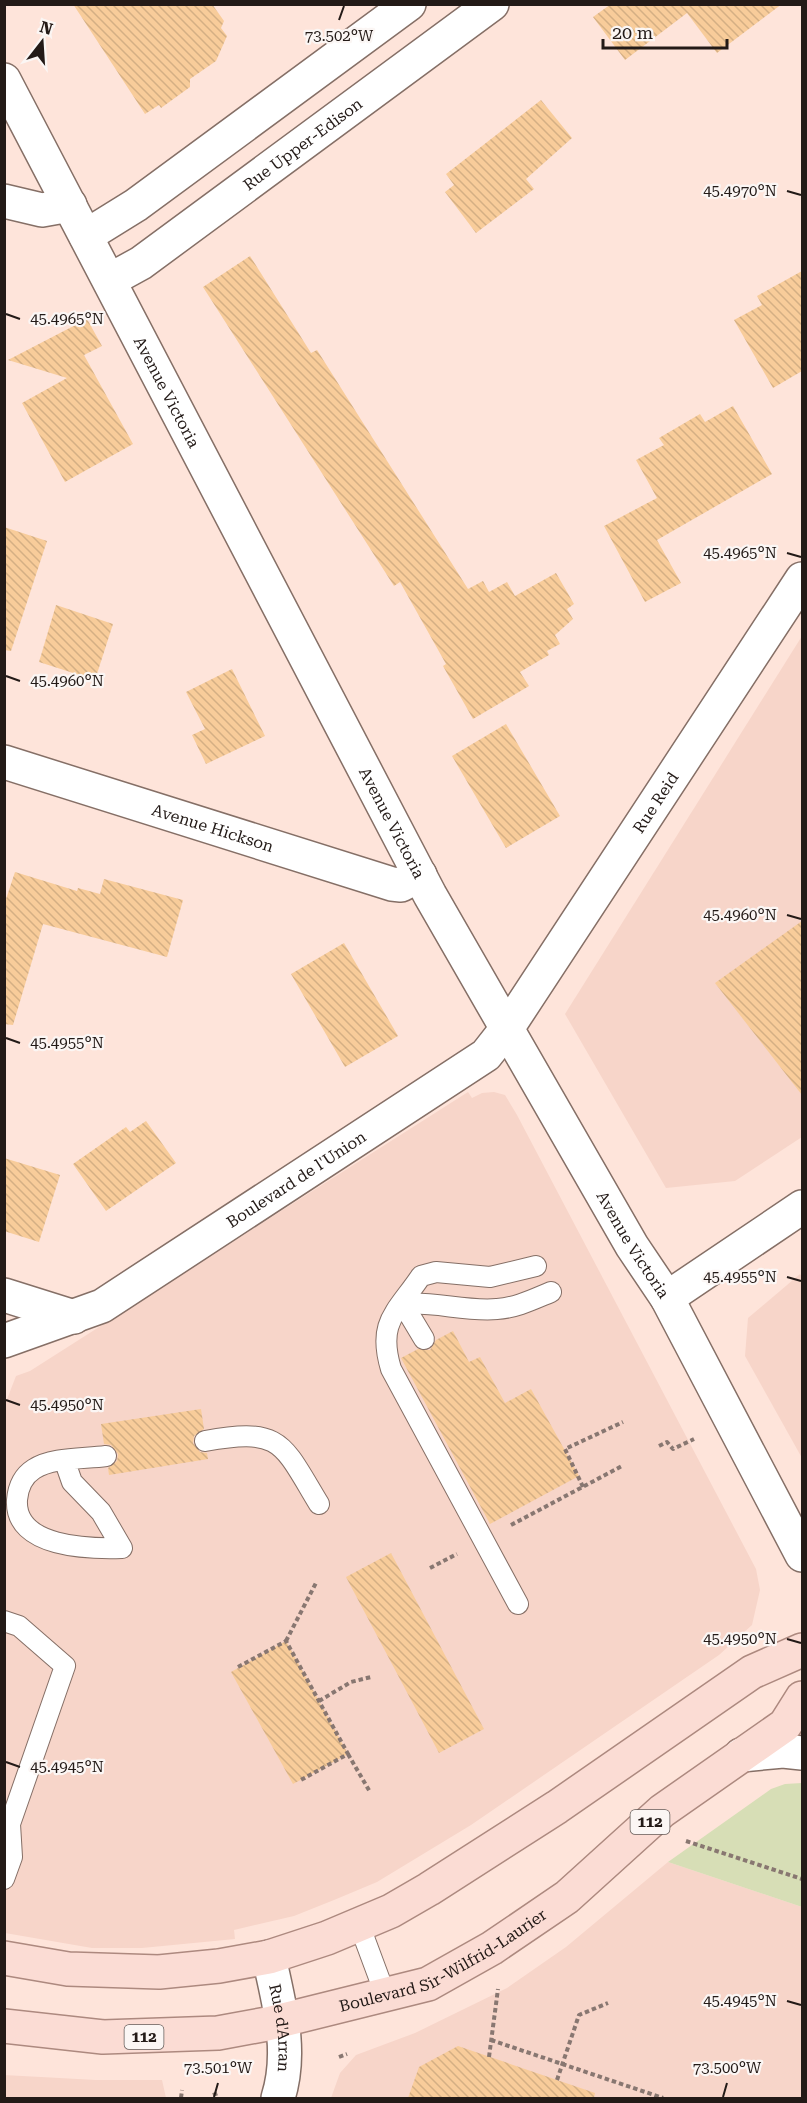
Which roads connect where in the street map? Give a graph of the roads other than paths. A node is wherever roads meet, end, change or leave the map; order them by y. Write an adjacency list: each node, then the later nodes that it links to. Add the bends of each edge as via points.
1 (409, 4): 6 (street, via 136,205)
2 (492, 4): 7 (street, Rue Upper-Edison, via 141,263)
3 (4, 80): 5 (street, Avenue Victoria)
4 (4, 201): 5 (street, via 42,210)
5 (70, 205): 6 (street, Avenue Victoria)
6 (86, 236): 7 (street, Avenue Victoria)
7 (110, 280): 10 (street, Avenue Victoria)
8 (802, 579): 11 (street, Rue Reid)
9 (4, 762): 10 (street, Avenue Hickson, via 392,884 401,885)
10 (420, 875): 11 (street, Avenue Victoria)
11 (508, 1028): 16 (street, Avenue Victoria, via 632,1246); 18 (street, Boulevard de l'Union, via 486,1055 448,1082 102,1306)
12 (802, 1207): 16 (street)
13 (536, 1266): 17 (lane, via 490,1277 429,1273 421,1276)
14 (551, 1292): 17 (lane, via 496,1310 426,1302)
15 (4, 1295): 18 (street)
16 (667, 1298): 25 (street, Avenue Victoria)
17 (403, 1304): 19 (lane); 26 (lane, via 385,1332 384,1345 391,1370)
18 (74, 1317): 20 (street, Boulevard de l'Union)
19 (424, 1339)
20 (4, 1341)
21 (205, 1441): 24 (lane, via 251,1435 276,1442 291,1457)
22 (106, 1456): 23 (lane)
23 (65, 1462): 23 (lane, via 72,1482 101,1512 122,1548 77,1549 46,1538 25,1524 17,1504 27,1474 35,1468)
24 (320, 1504)
25 (802, 1555)
26 (518, 1604)
27 (4, 1621): 32 (lane, via 19,1626 65,1666 10,1824 12,1857)
28 (802, 1650): 33 (main road, via 752,1672 507,1840 391,1911)
29 (802, 1698): 31 (main road, Boulevard Sir-Wilfrid-Laurier / 112, via 791,1720)
30 (802, 1753): 31 (street)
31 (741, 1755): 36 (main road, Boulevard Sir-Wilfrid-Laurier / 112, via 662,1811 567,1897 538,1918 428,1984)
32 (4, 1879)
33 (359, 1924): 34 (main road); 36 (lane)
34 (269, 1957): 35 (main road, via 209,1967 139,1972 68,1969); 37 (street, Rue d'Arran)
35 (4, 1958)
36 (385, 1994): 37 (main road, Boulevard Sir-Wilfrid-Laurier / 112)
37 (282, 2020): 38 (main road, Boulevard Sir-Wilfrid-Laurier / 112, via 218,2032 136,2037 71,2036); 39 (street, Rue d'Arran, via 286,2053)
38 (4, 2026)
39 (278, 2098)

